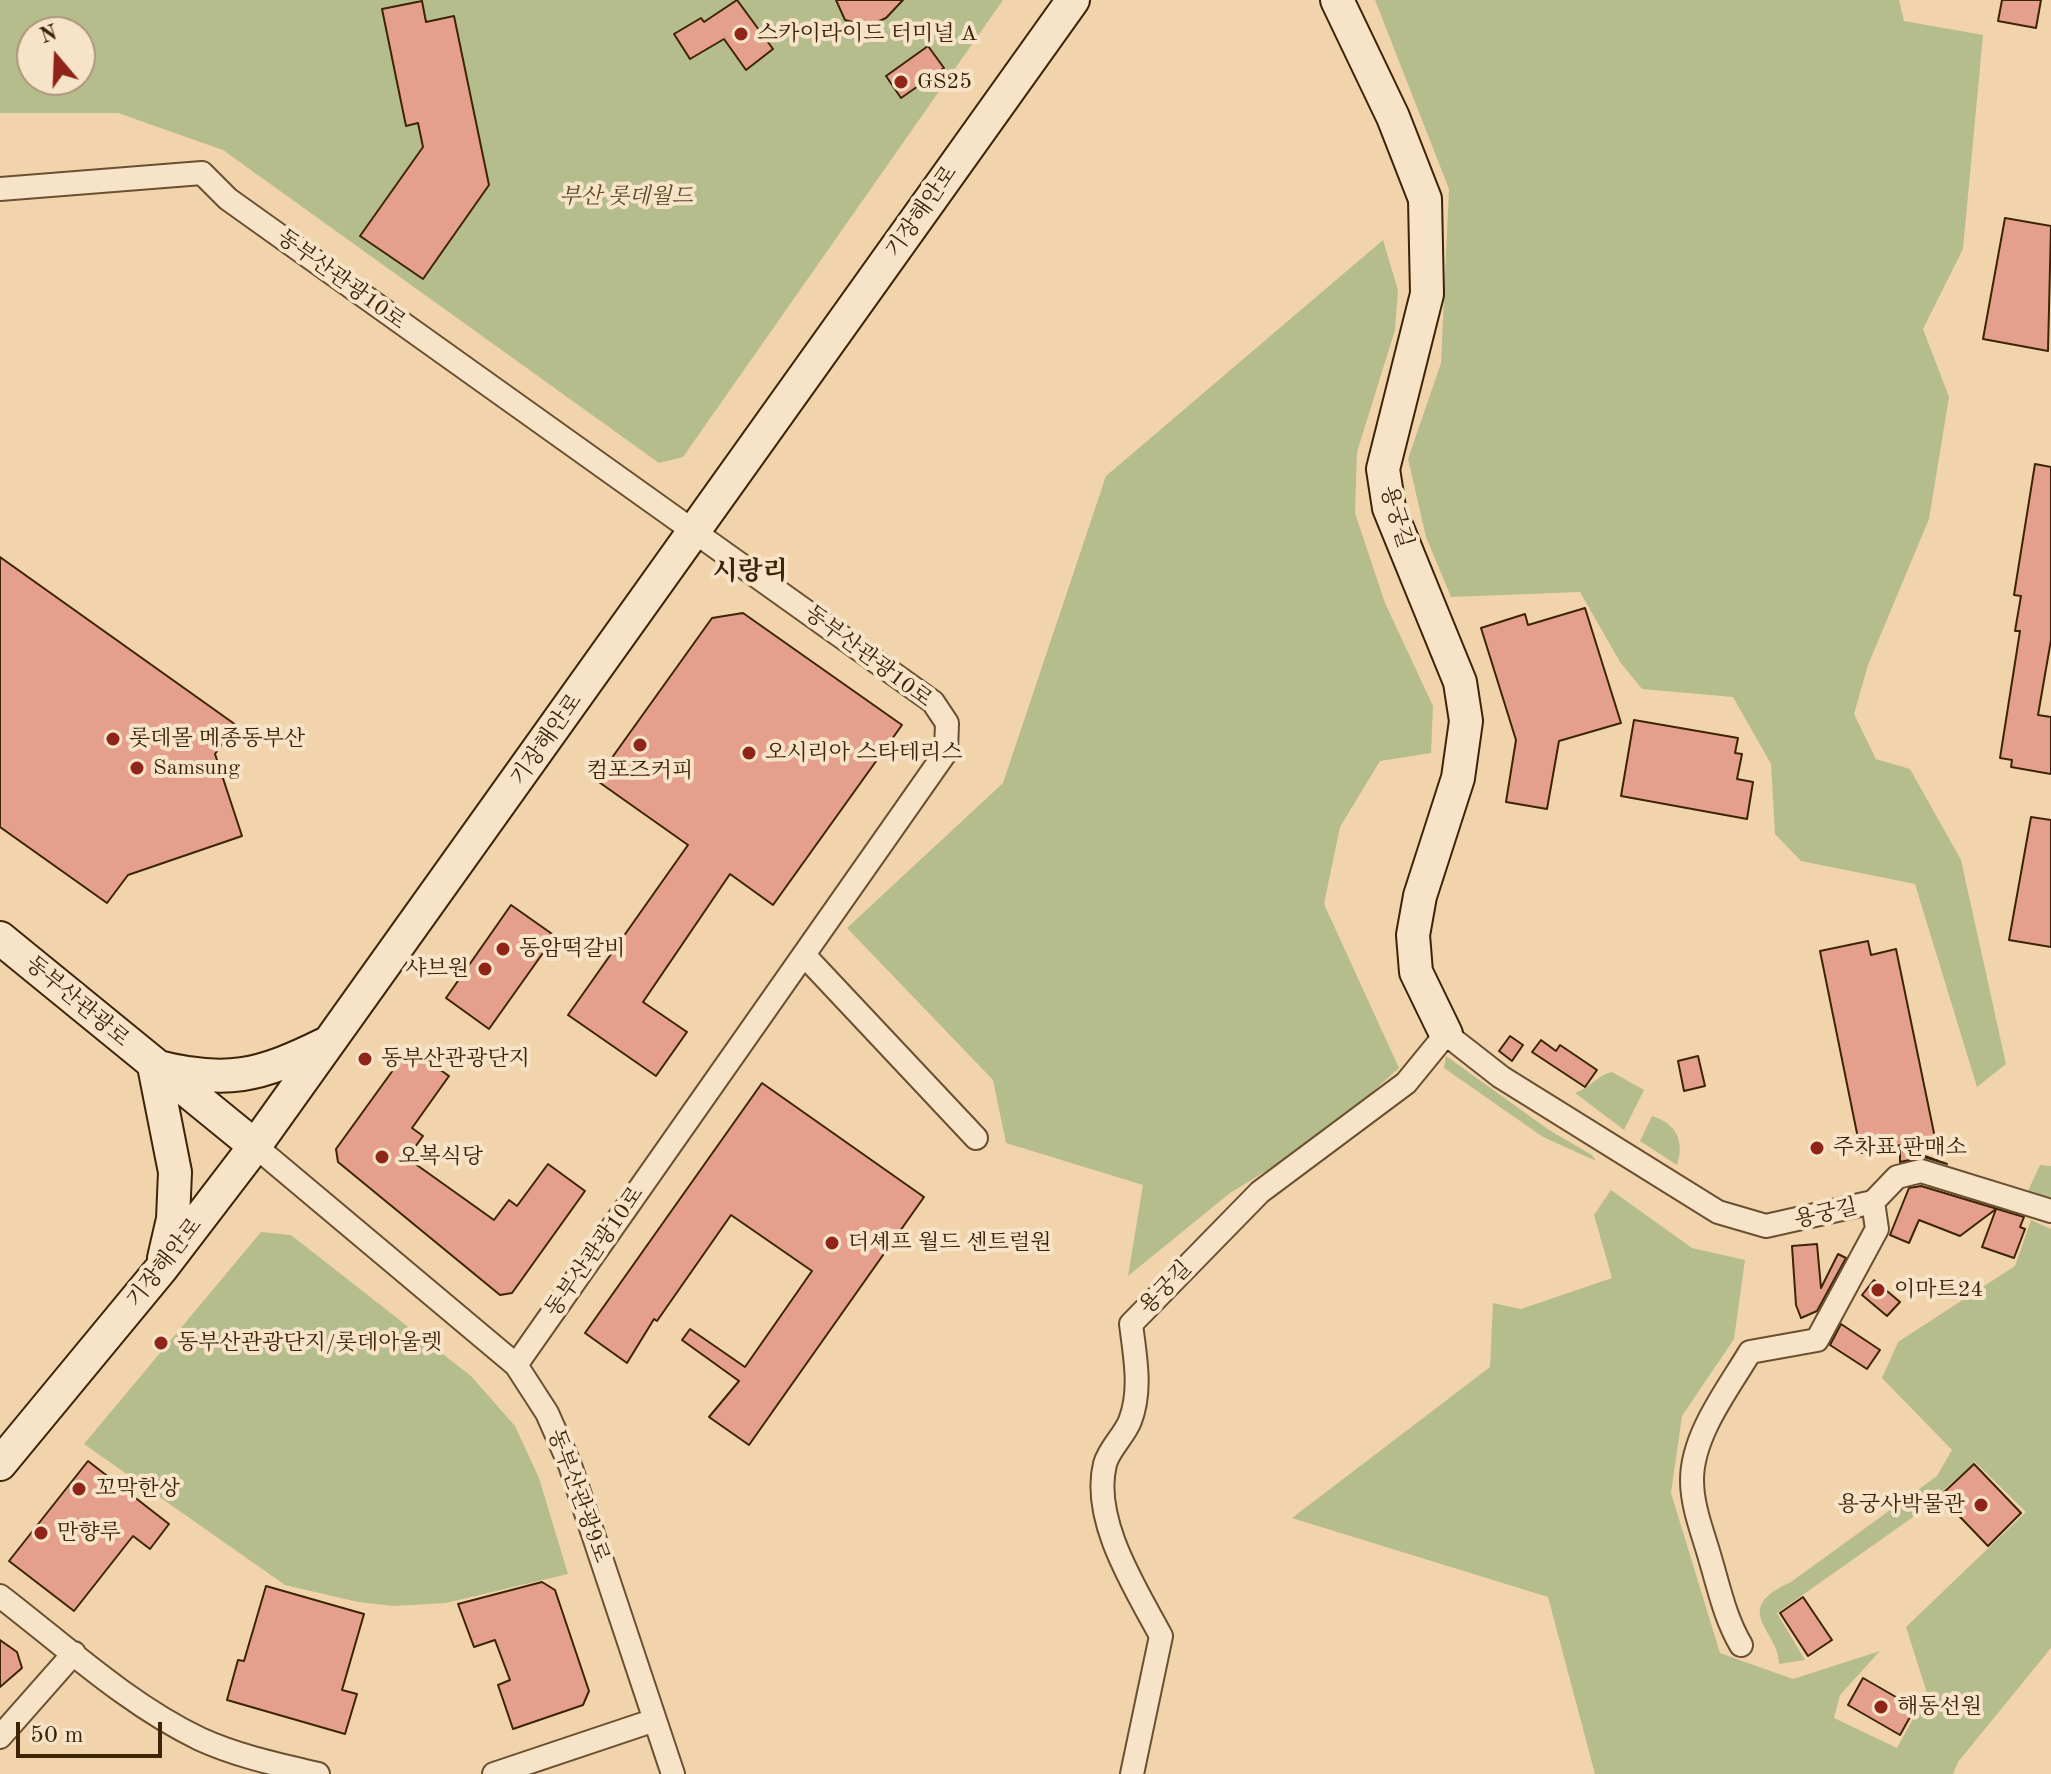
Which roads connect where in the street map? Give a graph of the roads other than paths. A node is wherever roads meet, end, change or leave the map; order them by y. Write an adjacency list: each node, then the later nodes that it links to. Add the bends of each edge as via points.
1 (1073, 0): 4 (main road, 기장해안로)
2 (1337, 0): 7 (main road, 용궁길, via 1425,199 1427,294 1383,469 1389,508 1460,682 1466,721 1458,778 1420,896 1413,935 1416,972)
3 (0, 189): 4 (street, 동부산관광10로, via 202,173 228,199)
4 (696, 530): 6 (street, 동부산관광10로, via 933,702 947,723 946,752); 8 (main road, 기장해안로)
5 (0, 938): 9 (main road, 동부산관광로)
6 (804, 955): 10 (street); 15 (street, 동부산관광10로)
7 (1446, 1034): 12 (street, 용궁길, via 1501,1077 1718,1212 1766,1226); 25 (street, 용궁길, via 1406,1083 1260,1192 1131,1324 1138,1389 1130,1422 1105,1463 1104,1497 1116,1550 1161,1636)
8 (327, 1043): 9 (main road, 동부산관광로, via 287,1063 240,1076 195,1077); 11 (main road, 기장해안로)
9 (154, 1066): 11 (main road, 동부산관광로); 14 (main road, via 175,1172 173,1219)
10 (976, 1138)
11 (255, 1146): 14 (main road, 기장해안로); 15 (street, 동부산관광9로)
12 (1873, 1202): 13 (street, 용궁길, via 1897,1177 1921,1171); 18 (street, via 1877,1229 1817,1340 1750,1352 1698,1449 1692,1479 1696,1509 1728,1624)
13 (2051, 1211)
14 (161, 1269): 16 (main road, 기장해안로)
15 (516, 1365): 20 (street, 동부산관광9로, via 547,1413 570,1465)
16 (0, 1464)
17 (0, 1596): 19 (street)
18 (1741, 1645)
19 (74, 1653): 21 (street); 22 (street, via 155,1715 203,1740)
20 (655, 1720): 23 (street); 24 (street, 동부산관광9로)
21 (0, 1737)
22 (318, 1774)
23 (494, 1774)
24 (673, 1774)
25 (1132, 1774)

